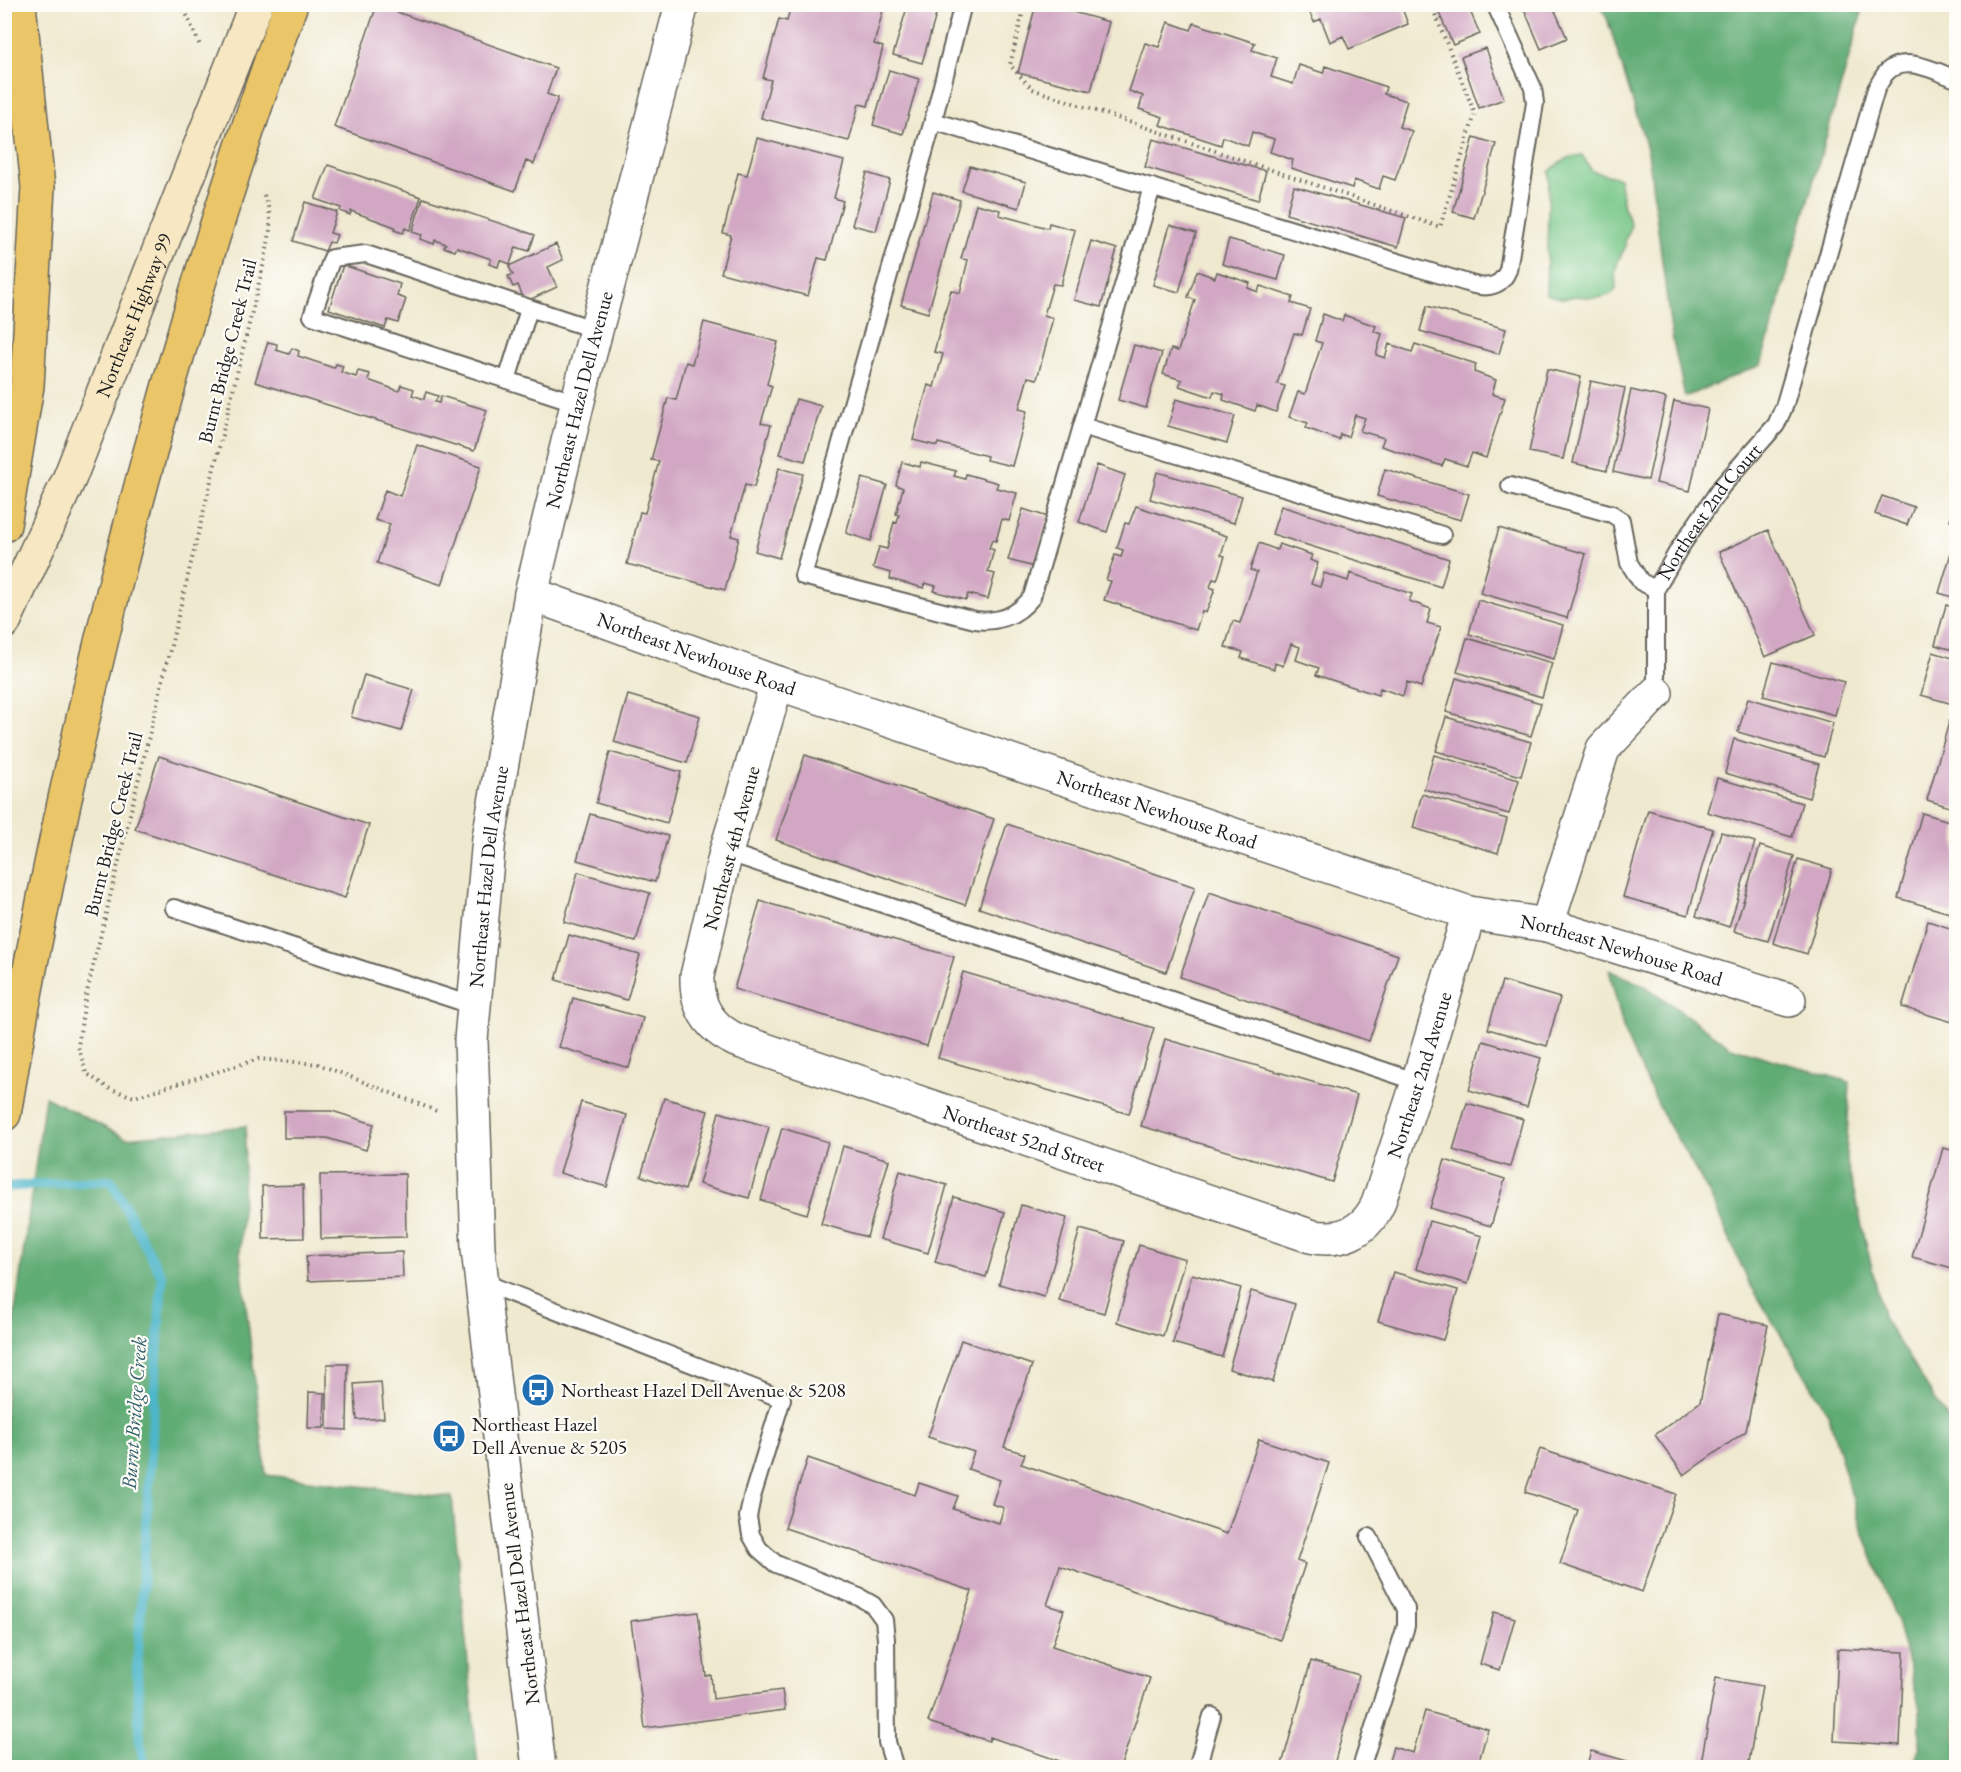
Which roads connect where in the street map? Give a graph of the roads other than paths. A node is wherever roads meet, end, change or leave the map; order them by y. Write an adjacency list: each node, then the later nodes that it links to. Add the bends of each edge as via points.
1 (19, 4): 16 (highway, via 38,187 27,386)
2 (256, 4): 20 (main road, Northeast Highway 99, via 70,477)
3 (291, 4): 31 (highway, via 188,316 138,498 53,856)
4 (682, 4): 11 (street, Northeast Hazel Dell Avenue)
5 (963, 4): 8 (lane)
6 (1495, 4): 9 (lane, via 1533,88 1535,103 1508,270 1499,283 1480,286)
7 (1956, 79): 18 (lane, Northeast 2nd Court, via 1916,65 1900,64 1887,72 1876,89 1784,407 1776,425 1722,486)
8 (933, 121): 9 (lane); 14 (lane, via 803,576 975,620 1010,616 1032,597)
9 (1152, 187): 14 (lane)
10 (529, 309): 11 (lane); 12 (lane); 12 (lane, via 366,254 332,258 312,316)
11 (596, 330): 13 (street, Northeast Hazel Dell Avenue)
12 (507, 380): 13 (lane)
13 (577, 403): 19 (street, Northeast Hazel Dell Avenue)
14 (1082, 426): 17 (lane)
15 (1510, 486): 18 (lane, via 1612,514 1621,520 1629,563 1641,582)
16 (4, 525)
17 (1442, 535)
18 (1656, 589): 22 (lane, Northeast 2nd Court)
19 (531, 594): 21 (street, Northeast Newhouse Road); 28 (street, Northeast Hazel Dell Avenue, via 489,838)
20 (4, 622)
21 (777, 683): 23 (street, Northeast 4th Avenue); 25 (street, Northeast Newhouse Road)
22 (1656, 693): 26 (street, Northeast 2nd Court, via 1603,749)
23 (726, 852): 29 (street, Northeast 4th Avenue, via 697,976); 30 (lane)
24 (174, 908): 28 (lane)
25 (1469, 913): 26 (street, Northeast Newhouse Road); 30 (street, Northeast 2nd Avenue)
26 (1547, 925): 27 (street, Northeast Newhouse Road)
27 (1788, 1000)
28 (474, 1006): 33 (street, Northeast Hazel Dell Avenue, via 473,1125)
29 (704, 1013): 32 (street, Northeast 52nd Street, via 717,1029 736,1040 1299,1232 1322,1239)
30 (1418, 1082): 32 (street, Northeast 2nd Avenue, via 1378,1204 1369,1220)
31 (4, 1114)
32 (1356, 1231)
33 (482, 1282): 36 (street, Northeast Hazel Dell Avenue); 37 (lane, via 782,1399 752,1497 748,1517 751,1535 759,1549 776,1564 859,1597 873,1605 884,1620 887,1742)
34 (1369, 1537): 39 (lane, via 1406,1608 1406,1626)
35 (1212, 1716): 38 (lane)
36 (539, 1767)
37 (896, 1767)
38 (1197, 1767)
39 (1361, 1767)

